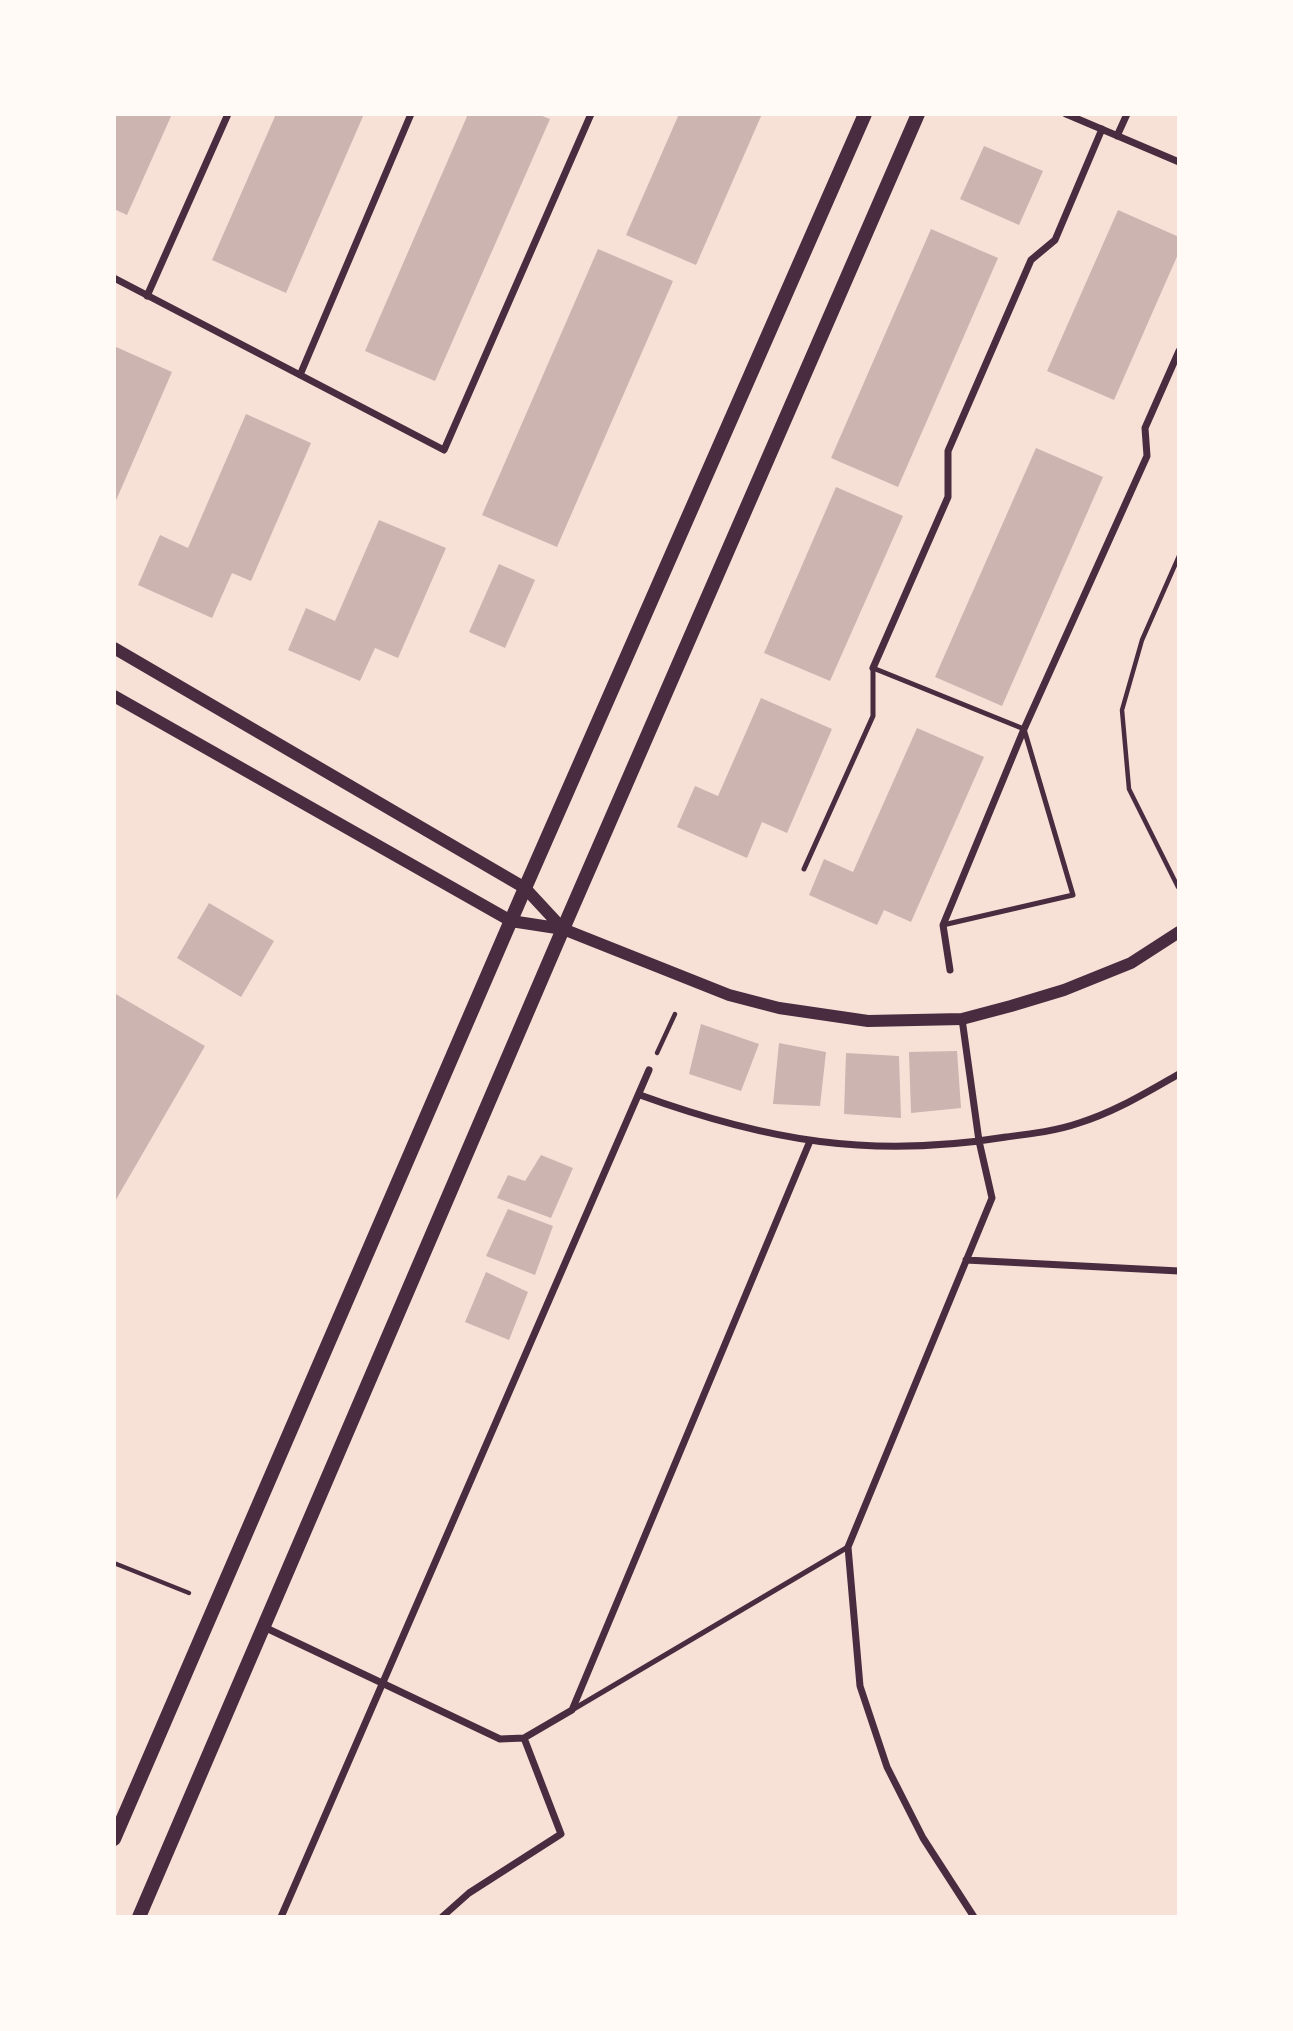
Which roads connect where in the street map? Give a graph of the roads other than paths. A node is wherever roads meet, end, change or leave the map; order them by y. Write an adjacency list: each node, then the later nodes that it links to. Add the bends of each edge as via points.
1 (228, 114): 12 (street)
2 (411, 114): 14 (street)
3 (591, 114): 14 (street, via 444,450)
4 (865, 114): 20 (main road)
5 (918, 114): 23 (main road)
6 (1066, 114): 8 (street)
7 (1127, 114): 9 (street)
8 (1102, 129): 9 (street); 16 (street, via 1055,240 1031,260 948,451 948,497)
9 (1117, 136): 10 (street)
10 (1179, 162)
11 (114, 278): 12 (street)
12 (147, 296): 14 (street)
13 (1179, 351): 18 (street, via 1145,428 1147,456)
14 (300, 375)
15 (114, 648): 20 (street)
16 (873, 668): 18 (lane); 19 (lane, via 873,716)
17 (114, 695): 21 (street)
18 (1024, 729): 22 (street); 22 (lane, via 1073,895)
19 (804, 869)
20 (525, 888): 21 (main road); 23 (street)
21 (510, 921): 23 (street); 39 (main road)
22 (943, 925): 25 (street)
23 (563, 929): 26 (street, via 729,995 779,1008 868,1021); 35 (main road)
24 (1179, 932): 26 (street, via 1131,963 1064,990)
25 (950, 970)
26 (962, 1019): 31 (street)
27 (649, 1070): 29 (street)
28 (1179, 1074): 31 (street, via 1078,1124)
29 (640, 1095): 30 (street, via 703,1118); 36 (street)
30 (810, 1141): 31 (street, via 869,1148); 37 (street)
31 (979, 1141): 32 (street, via 992,1198)
32 (966, 1260): 33 (street); 34 (street)
33 (1179, 1271)
34 (848, 1547): 37 (lane); 43 (street, via 860,1686 887,1767 923,1838)
35 (264, 1627): 36 (street); 40 (main road)
36 (384, 1684): 38 (street, via 500,1739); 41 (street)
37 (572, 1710): 38 (street)
38 (524, 1738): 42 (street, via 561,1835 469,1893)
39 (114, 1839)
40 (139, 1917)
41 (281, 1917)
42 (442, 1917)
43 (974, 1917)

